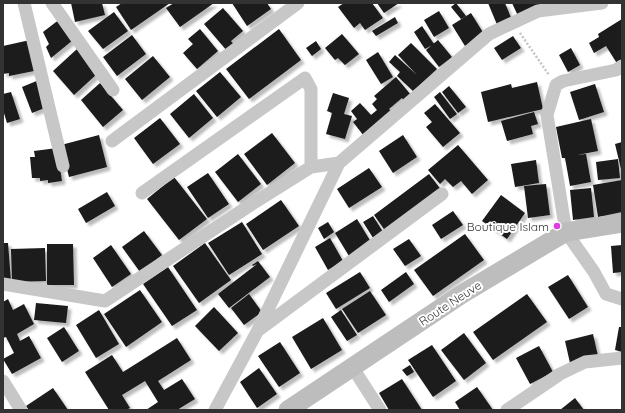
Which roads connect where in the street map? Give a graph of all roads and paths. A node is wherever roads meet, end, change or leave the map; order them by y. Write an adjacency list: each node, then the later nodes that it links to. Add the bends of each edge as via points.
1 (24, 3): 11 (street)
2 (52, 3): 8 (street)
3 (298, 3): 9 (street)
4 (602, 3): 5 (street, via 538,11)
5 (513, 24): 7 (path); 10 (street, via 489,34)
6 (622, 66): 7 (street, via 616,70 563,81)
7 (556, 85): 16 (street, via 547,115)
8 (113, 90)
9 (112, 141)
10 (339, 163): 12 (street); 19 (street)
11 (63, 166)
12 (311, 167): 13 (street, via 311,89 305,78); 17 (street, via 105,301)
13 (142, 193)
14 (442, 194): 19 (street)
15 (622, 223): 16 (main road, Route Neuve)
16 (566, 232): 18 (street, via 606,294); 21 (main road, Route Neuve, via 462,294)
17 (3, 284)
18 (622, 299)
19 (258, 330): 24 (street)
20 (622, 358): 27 (street, via 585,362 560,374)
21 (353, 368): 25 (main road, Route Neuve); 26 (street)
22 (3, 381): 23 (street)
23 (21, 410)
24 (215, 410)
25 (288, 410)
26 (380, 410)
27 (507, 410)

